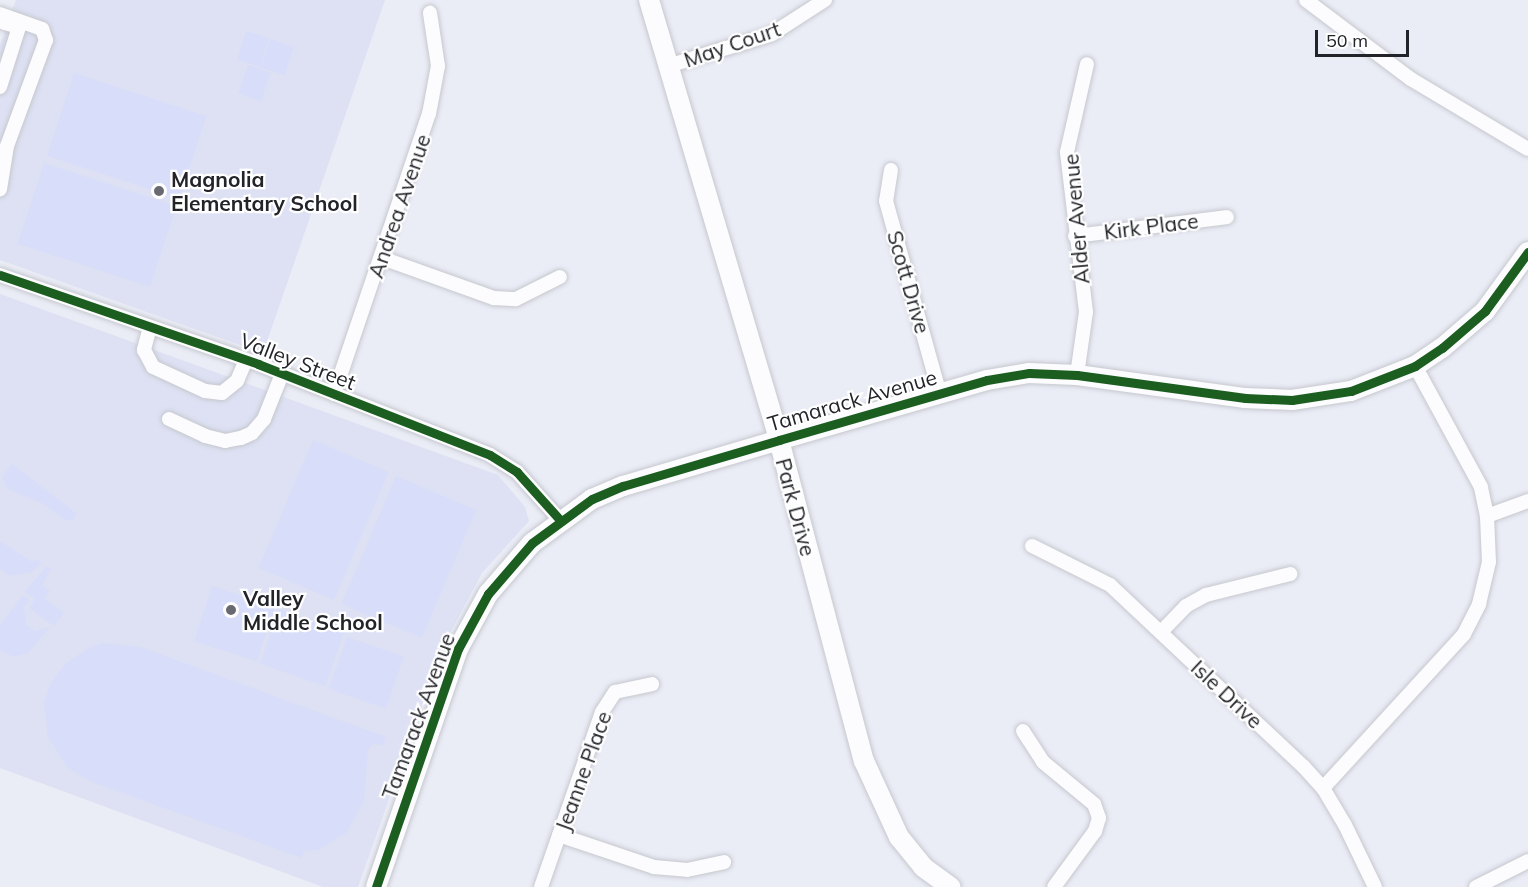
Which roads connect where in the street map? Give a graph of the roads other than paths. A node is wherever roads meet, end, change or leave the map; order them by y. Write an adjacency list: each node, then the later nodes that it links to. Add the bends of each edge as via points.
1 (649, 0): 8 (main road, Park Drive)
2 (825, 0): 8 (street, May Court, via 772,34)
3 (1306, 0): 11 (street, via 1411,79)
4 (430, 13): 17 (street, Andrea Avenue, via 438,66 429,114)
5 (0, 14): 10 (street, via 42,29 46,40)
6 (0, 22): 9 (street, via 19,27)
7 (1087, 64): 15 (street, Alder Avenue, via 1067,152)
8 (668, 66): 28 (main road, Park Drive)
9 (0, 87)
10 (6, 132): 13 (street)
11 (1528, 149)
12 (891, 170): 26 (street, Scott Drive, via 886,201)
13 (0, 189)
14 (1227, 217): 15 (street, Kirk Place)
15 (1075, 236): 24 (street, Alder Avenue, via 1086,312)
16 (1528, 252): 22 (main road, Tamarack Avenue, via 1485,311)
17 (382, 258): 19 (street, via 494,298 516,299); 25 (street, Andrea Avenue)
18 (0, 274): 20 (street, Valley Street)
19 (560, 277)
20 (150, 327): 21 (street, Valley Street); 21 (street, via 144,350 153,367 205,391 222,393 237,381)
21 (246, 360): 23 (street, Valley Street)
22 (1415, 366): 24 (main road, Tamarack Avenue, via 1351,391 1292,400 1245,398); 30 (street, via 1481,487)
23 (282, 374): 25 (street, Valley Street); 27 (street, via 264,419 252,433 241,438 225,441 205,436)
24 (1077, 375): 26 (main road, Tamarack Avenue, via 1029,373)
25 (334, 394): 31 (street, Valley Street, via 490,455 517,472)
26 (940, 394): 28 (main road, Tamarack Avenue)
27 (169, 419)
28 (778, 440): 31 (main road, Tamarack Avenue, via 623,486); 43 (main road, Park Drive, via 864,761 900,837 923,867)
29 (1528, 501): 30 (street)
30 (1487, 516): 37 (street, via 1489,562 1479,604 1464,633)
31 (560, 520): 41 (main road, Tamarack Avenue, via 507,569 458,649)
32 (1032, 546): 34 (street, Isle Drive, via 1110,585)
33 (1290, 574): 34 (street, via 1206,595 1186,606)
34 (1161, 632): 37 (street, Isle Drive)
35 (652, 684): 38 (street, Jeanne Place, via 615,692 602,712)
36 (1023, 731): 44 (street, via 1043,762 1094,804 1099,818 1095,831)
37 (1323, 788): 45 (street, Isle Drive)
38 (560, 835): 40 (street, via 654,867 687,870); 42 (street, Jeanne Place)
39 (1528, 861): 46 (street)
40 (724, 862)
41 (376, 887)
42 (541, 887)
43 (951, 887)
44 (1054, 887)
45 (1375, 887)
46 (1476, 887)

